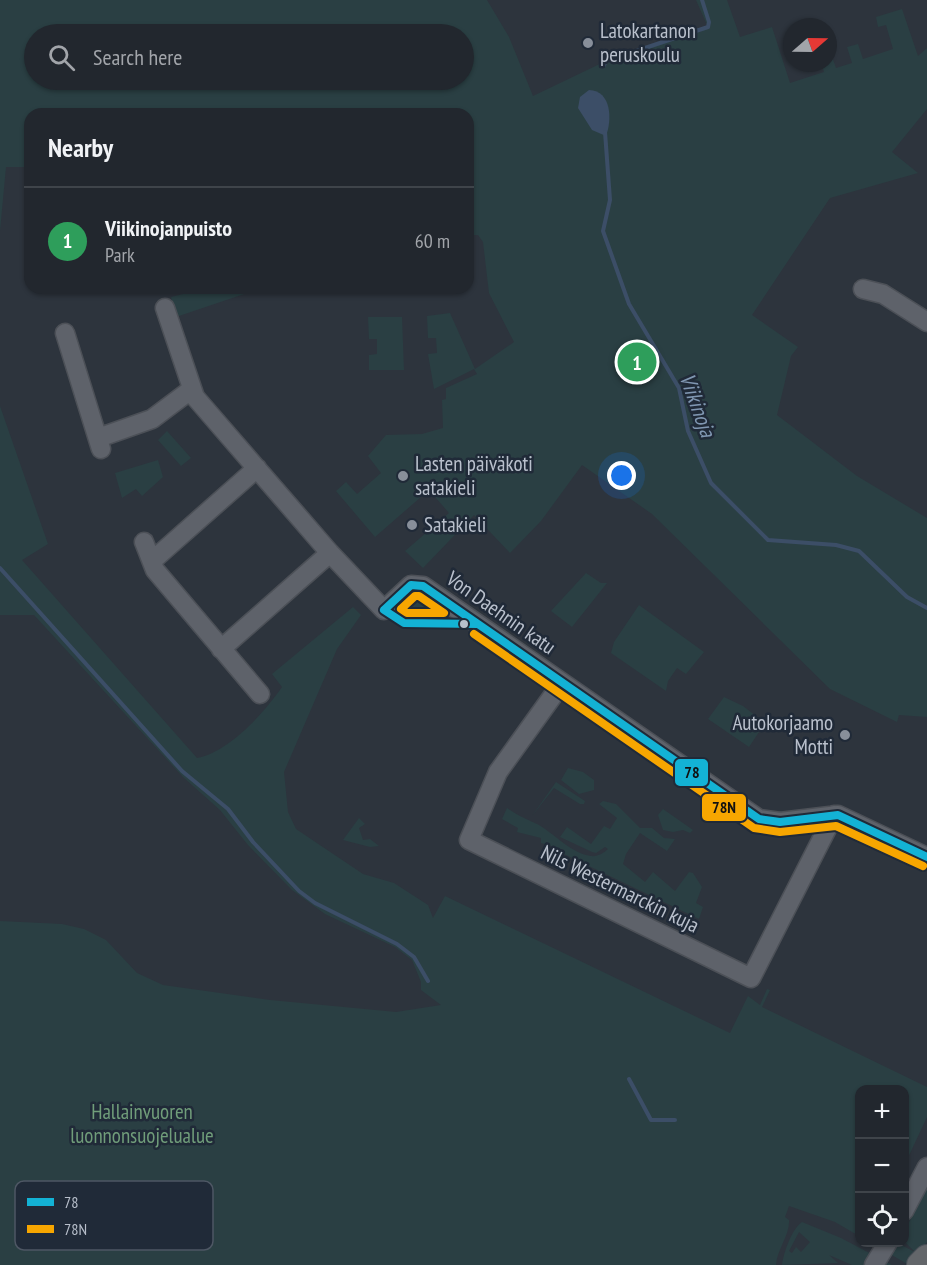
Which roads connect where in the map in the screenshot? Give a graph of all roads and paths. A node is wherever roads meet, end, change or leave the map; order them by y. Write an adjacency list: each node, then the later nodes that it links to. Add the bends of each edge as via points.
1 (863, 288): 3 (street, via 883,294)
2 (165, 308): 5 (street, Von Daehnin katu)
3 (927, 322)
4 (65, 333): 5 (street, via 99,444 152,419)
5 (192, 389): 6 (street, Von Daehnin katu)
6 (257, 468): 8 (street, Von Daehnin katu); 9 (street)
7 (144, 542): 9 (street)
8 (330, 553): 10 (street); 11 (street, Von Daehnin katu, via 384,610 411,585 423,586)
9 (152, 561): 10 (street, via 155,570)
10 (221, 649): 12 (street)
11 (562, 683): 13 (street, Von Daehnin katu, via 759,819 780,822); 13 (street, Nils Westermarckin kuja, via 498,772 469,840 751,978)
12 (260, 694)
13 (834, 815): 14 (street, Von Daehnin katu)
14 (927, 856)
15 (927, 1167): 16 (street)
16 (909, 1201)
17 (885, 1247): 19 (street)
18 (927, 1258): 20 (highway)
19 (874, 1265)
20 (920, 1265)

